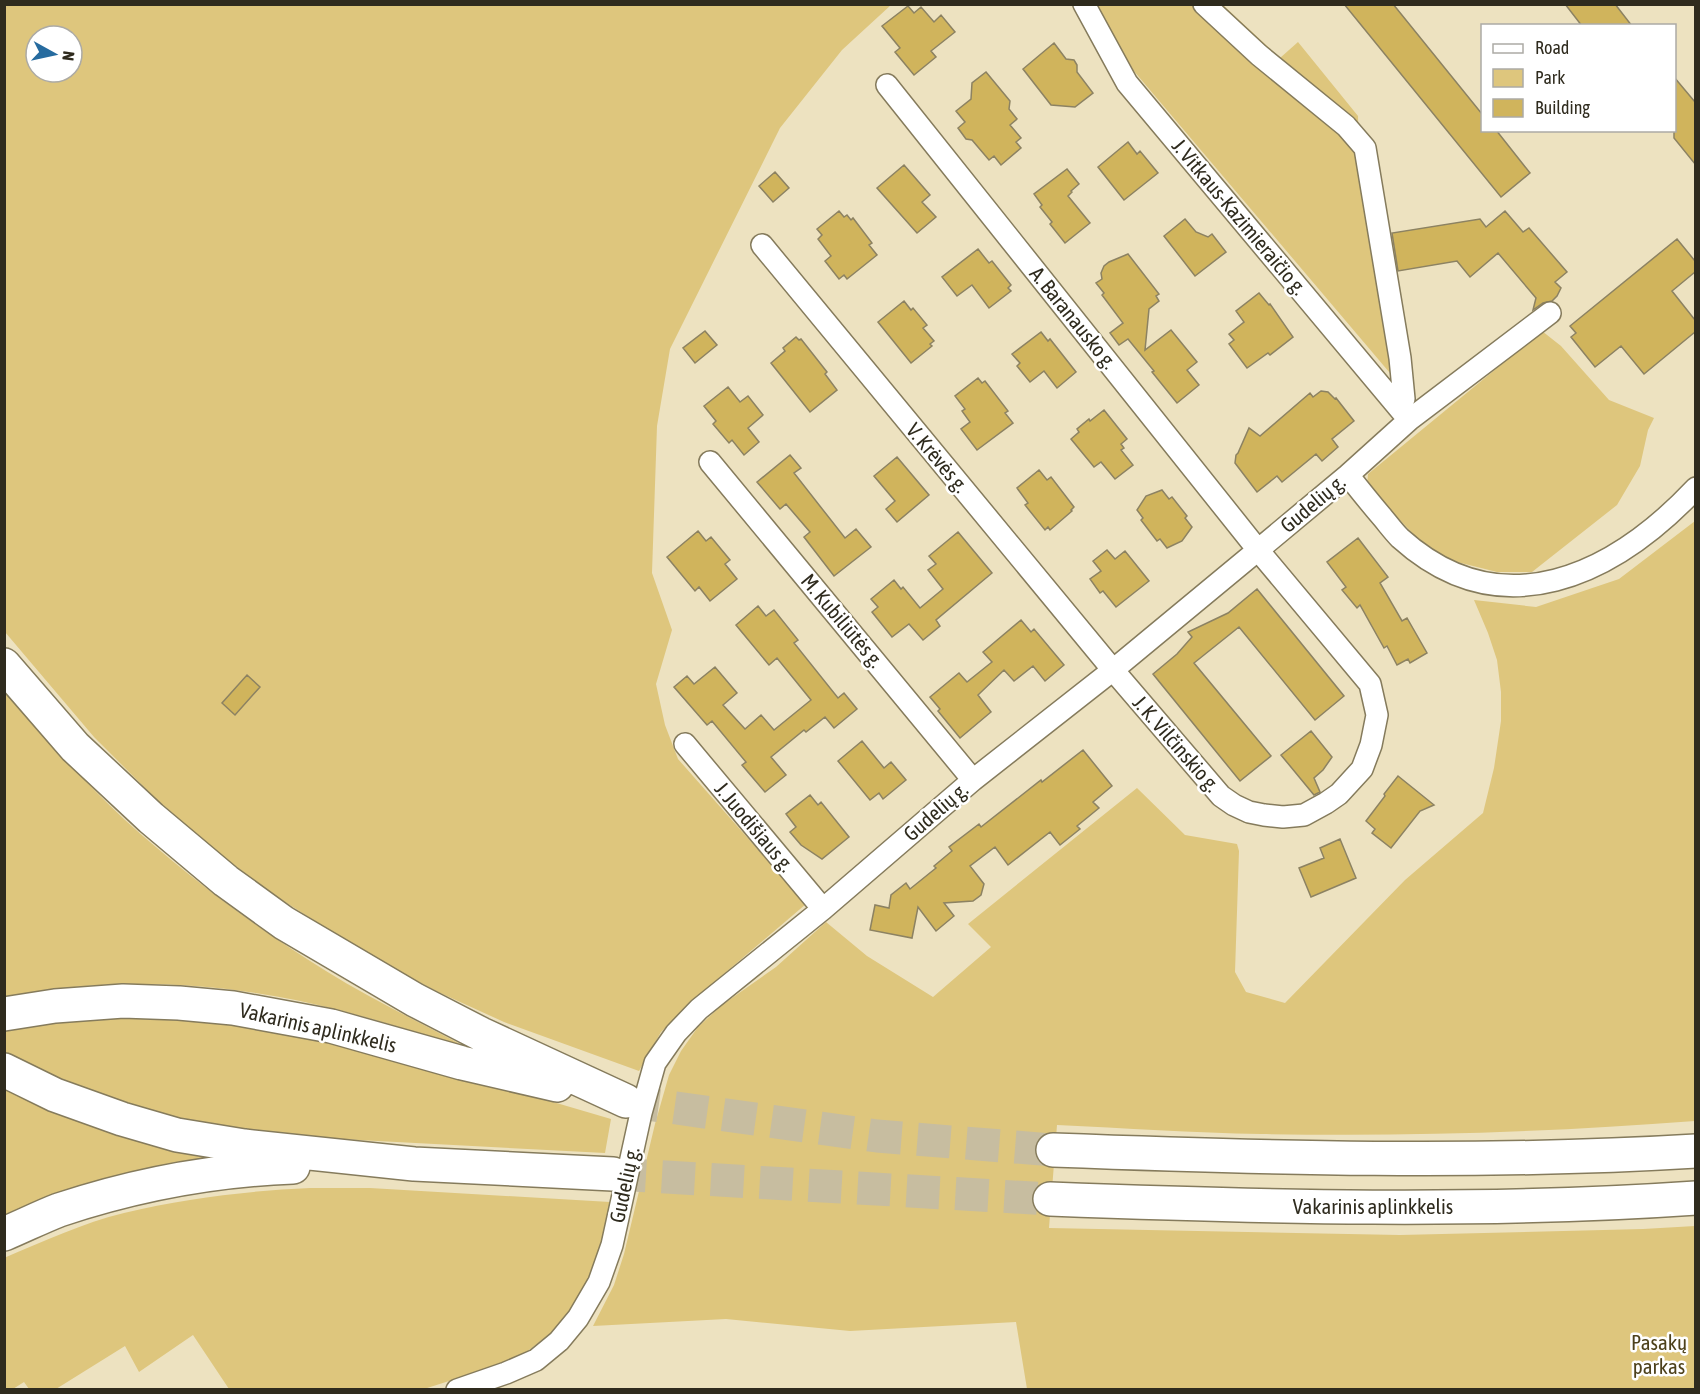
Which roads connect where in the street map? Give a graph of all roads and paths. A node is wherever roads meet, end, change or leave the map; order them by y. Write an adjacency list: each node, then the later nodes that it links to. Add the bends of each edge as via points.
1 (1084, 4): 6 (street, J. Vitkaus-Kazimieraičio g., via 1127,83)
2 (1204, 4): 6 (street, via 1346,126 1365,148 1400,358)
3 (887, 85): 10 (street, A. Baranausko g.)
4 (762, 246): 12 (street, V. Krėvės g.)
5 (1550, 313): 6 (street, Gudelių g.)
6 (1404, 413): 8 (street, Gudelių g.)
7 (710, 462): 14 (street, M. Kubiliūtės g.)
8 (1347, 476): 9 (street, via 1400,538 1433,563 1490,585 1558,581 1606,561 1640,538); 10 (street, Gudelių g.)
9 (1695, 489)
10 (1258, 550): 12 (street, Gudelių g.); 12 (street, J. K. Vilčinskio g., via 1370,684 1377,715 1371,745 1362,769 1339,794 1304,815 1264,815 1234,805 1221,796)
11 (4, 665): 16 (highway, Vakarinis aplinkkelis, via 75,747 151,818 284,923 415,1000 626,1101 462,1063 331,1026 233,1008 123,1001)
12 (1113, 670): 14 (street, Gudelių g.)
13 (685, 744): 15 (street, J. Juodišiaus g.)
14 (973, 780): 15 (street, Gudelių g.)
15 (823, 909): 25 (street, Gudelių g., via 699,1009 676,1033 656,1063 612,1245 599,1282 578,1318 560,1341 537,1360)
16 (4, 1014)
17 (4, 1070): 20 (highway, via 56,1095 177,1135)
18 (1053, 1150): 19 (highway, via 1238,1157 1517,1158)
19 (1695, 1150)
20 (414, 1164): 21 (highway); 24 (highway, via 254,1168 153,1184 58,1210)
21 (613, 1174)
22 (1695, 1198): 23 (highway, Vakarinis aplinkkelis, via 1512,1207 1374,1208)
23 (1050, 1199)
24 (4, 1234)
25 (457, 1389)

